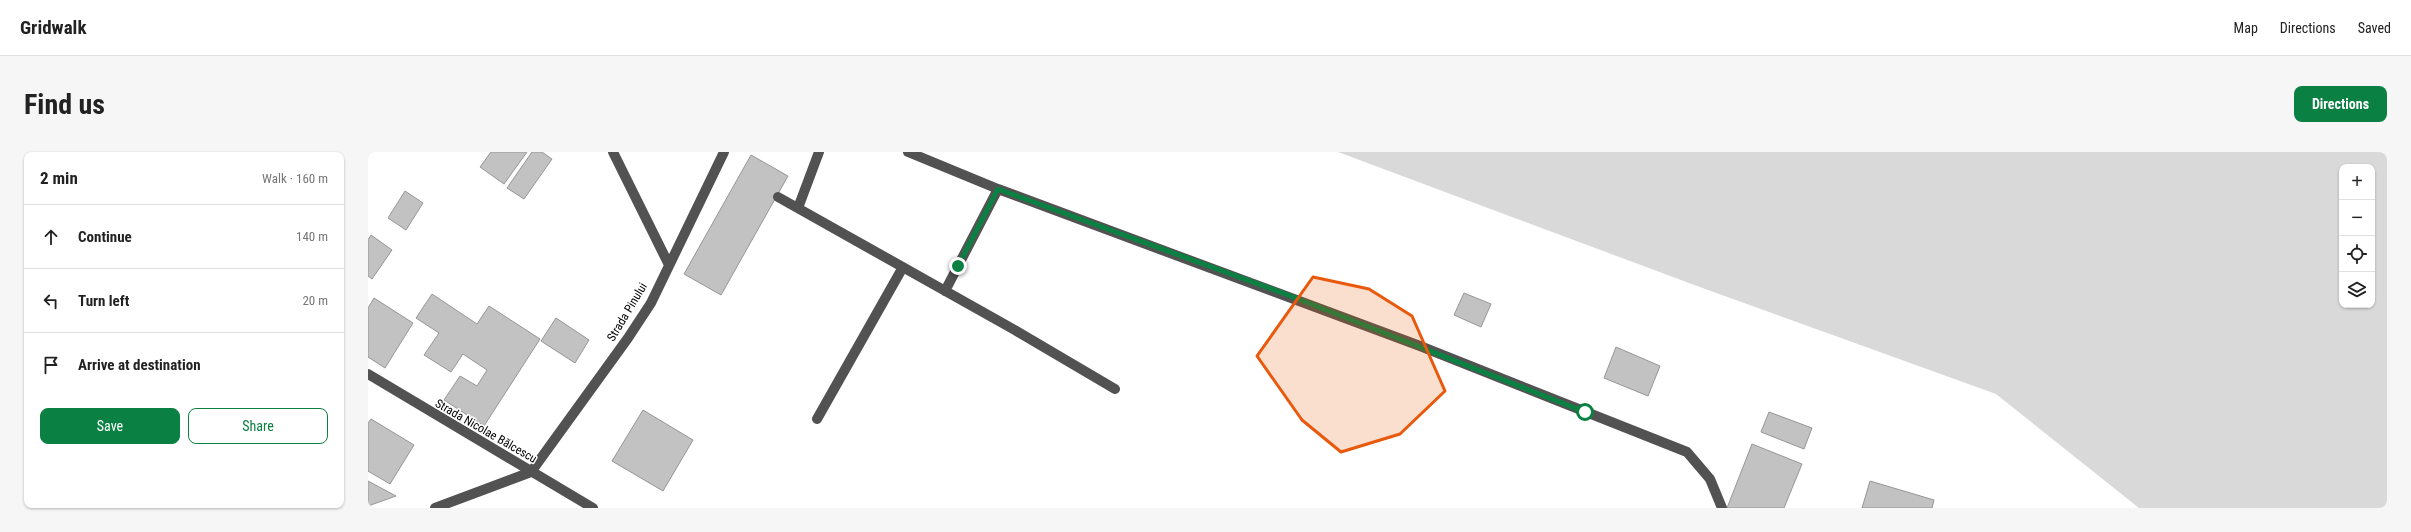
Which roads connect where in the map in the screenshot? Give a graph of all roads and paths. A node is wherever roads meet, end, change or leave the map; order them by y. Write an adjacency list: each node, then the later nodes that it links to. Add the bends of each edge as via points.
1 (613, 152): 8 (street)
2 (724, 152): 8 (street, Strada Pinului)
3 (819, 152): 7 (street)
4 (908, 152): 5 (street)
5 (998, 189): 10 (street); 17 (street, via 1420,346 1687,452 1710,479)
6 (778, 197): 7 (street)
7 (798, 208): 9 (street)
8 (668, 263): 14 (street, Strada Pinului, via 651,303 632,332)
9 (904, 267): 10 (street); 13 (street)
10 (945, 291): 12 (street)
11 (368, 374): 14 (street, Strada Nicolae Bălcescu)
12 (1115, 389)
13 (817, 419)
14 (531, 472): 15 (street); 16 (street, Strada Nicolae Bălcescu)
15 (435, 508)
16 (593, 508)
17 (1722, 508)

